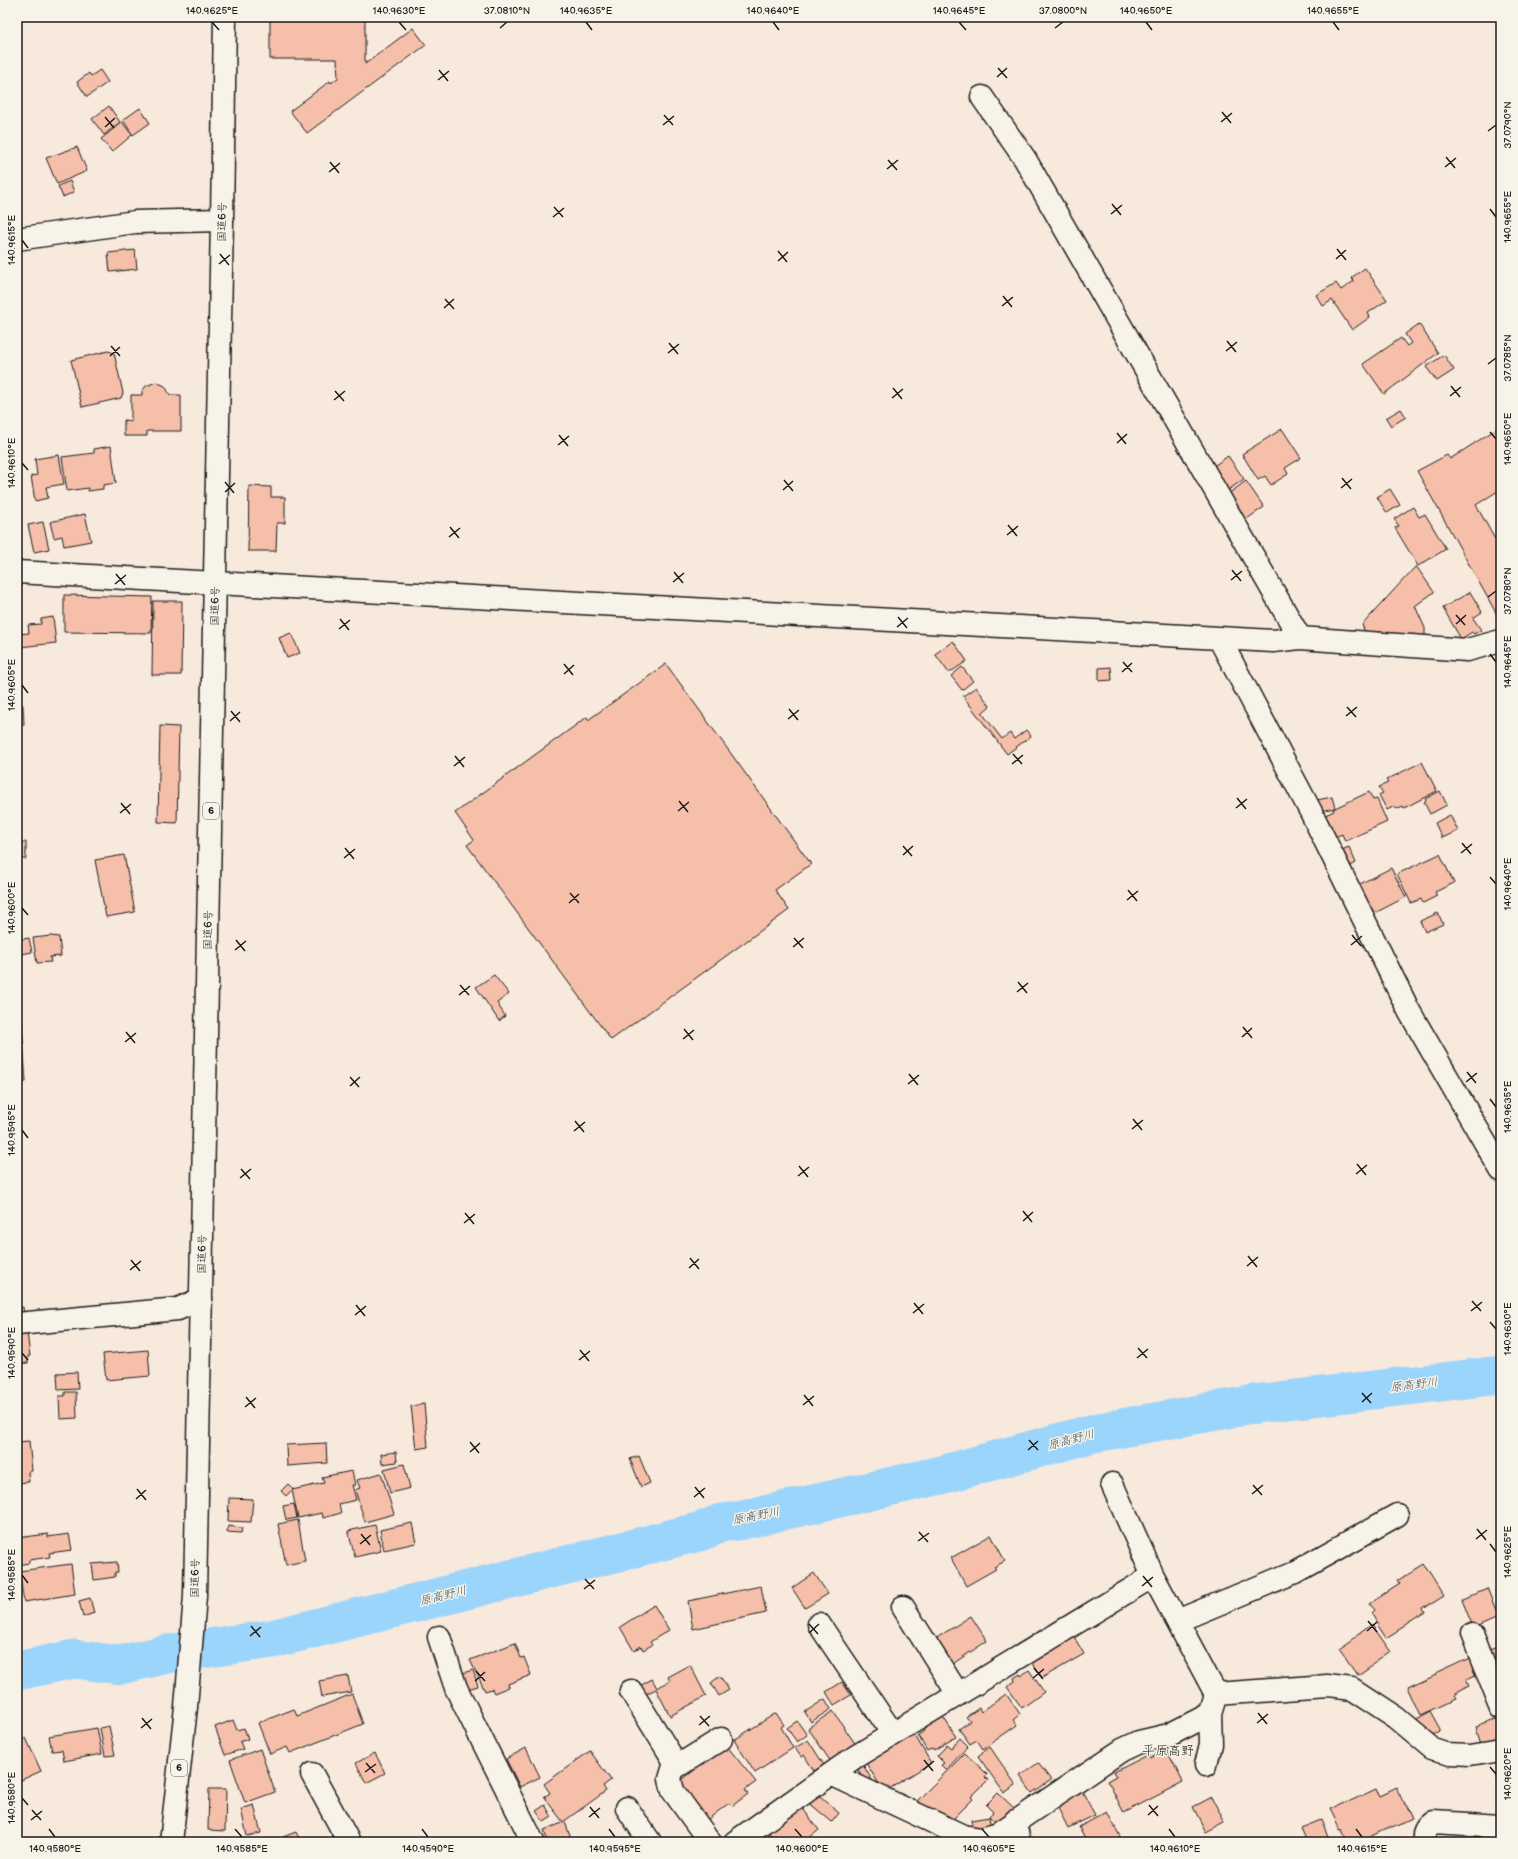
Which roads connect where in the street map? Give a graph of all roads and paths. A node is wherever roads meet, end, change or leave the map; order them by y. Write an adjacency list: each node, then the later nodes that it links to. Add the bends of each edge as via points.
1 (225, 17): 3 (main road, 国道6号 / 6)
2 (982, 97): 8 (main road, via 1025,159)
3 (222, 220): 4 (main road, via 134,222); 6 (main road, 国道6号 / 6)
4 (17, 239)
5 (17, 572): 6 (main road)
6 (215, 582): 7 (main road); 11 (main road, 国道6号 / 6)
7 (1219, 638): 8 (main road, via 1273,641); 10 (main road, via 1312,812 1409,1010)
8 (1300, 638): 9 (main road, via 1468,650)
9 (1501, 641)
10 (1501, 1170)
11 (201, 1299): 12 (main road, via 178,1309); 35 (main road, 国道6号 / 6, via 194,1606)
12 (17, 1324)
13 (1112, 1484): 15 (main road)
14 (1397, 1515): 17 (main road, via 1294,1572)
15 (1153, 1576): 17 (main road); 22 (main road)
16 (903, 1607): 22 (main road)
17 (1177, 1621): 23 (main road)
18 (819, 1624): 25 (main road)
19 (1472, 1634): 24 (main road)
20 (440, 1637): 37 (main road, via 456,1688)
21 (631, 1691): 29 (main road, via 675,1762)
22 (958, 1694): 25 (main road)
23 (1213, 1704): 27 (main road, via 1328,1686 1352,1689 1396,1718 1433,1749 1448,1754 1470,1755); 28 (main road, via 1211,1744); 34 (main road, via 1169,1735 1139,1742 1122,1750)
24 (1501, 1706)
25 (893, 1734): 31 (main road)
26 (721, 1739): 29 (main road)
27 (1501, 1750)
28 (1206, 1765)
29 (673, 1770): 39 (main road, via 670,1779 673,1791)
30 (312, 1774): 36 (main road)
31 (831, 1774): 34 (main road, via 963,1836 981,1839); 40 (main road)
32 (627, 1808): 38 (main road)
33 (1501, 1826): 41 (main road, via 1433,1822 1424,1832)
34 (1017, 1832)
35 (171, 1842)
36 (349, 1842)
37 (533, 1842)
38 (650, 1842)
39 (710, 1842)
40 (735, 1842)
41 (1425, 1842)

